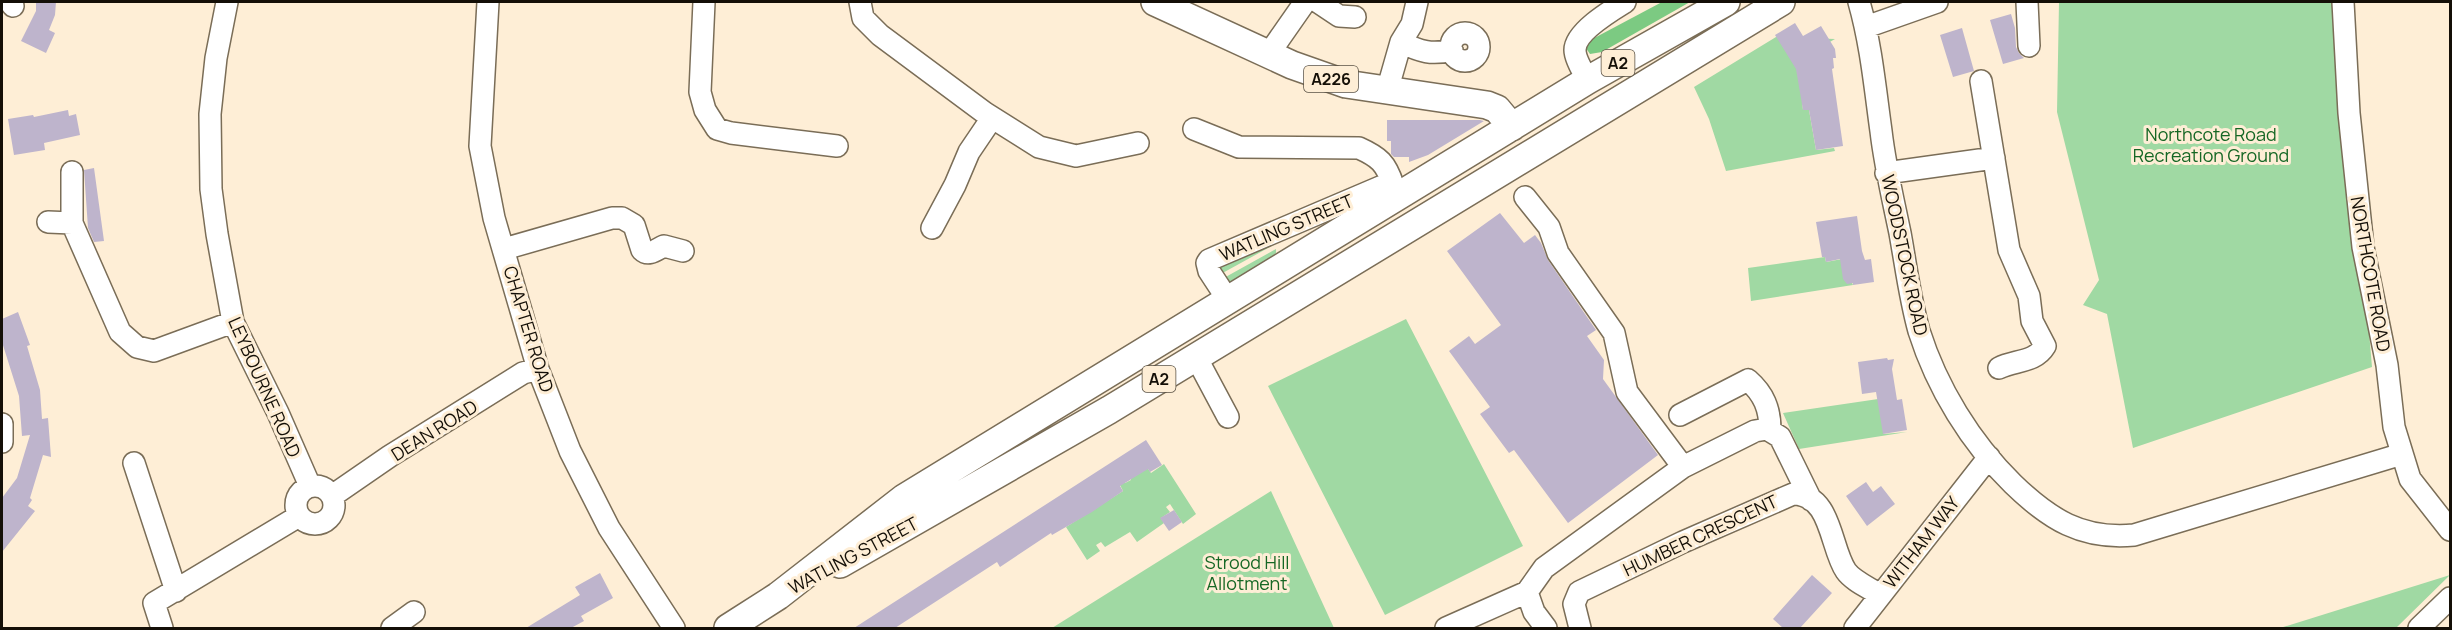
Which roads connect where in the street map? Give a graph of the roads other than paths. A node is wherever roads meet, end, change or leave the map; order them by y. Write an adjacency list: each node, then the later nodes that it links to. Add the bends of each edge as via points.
1 (227, 2): 43 (street, LEYBOURNE ROAD, via 210,114 211,189)
2 (488, 2): 40 (street, CHAPTER ROAD, via 480,146)
3 (704, 2): 30 (street, via 700,92 717,129)
4 (860, 2): 26 (street, via 862,16 876,32)
5 (1155, 2): 22 (main road, A226)
6 (1306, 2): 16 (street, via 1339,16); 22 (street)
7 (1417, 2): 19 (street, via 1412,24)
8 (1625, 2): 25 (street, via 1577,41 1576,55)
9 (1726, 2): 17 (main road, A2)
10 (1781, 2): 15 (main road, A2)
11 (1859, 2): 18 (street, WOODSTOCK ROAD)
12 (1937, 2): 18 (street)
13 (2027, 2): 20 (street)
14 (2343, 2): 54 (street, NORTHCOTE ROAD, via 2363,247 2387,365 2394,427)
15 (1745, 11): 17 (main road); 25 (main road, A2, via 1673,47)
16 (1355, 17)
17 (1698, 17): 25 (main road, A2)
18 (1866, 27): 33 (street, WOODSTOCK ROAD)
19 (1401, 42): 21 (street, via 1434,54); 24 (street)
20 (2029, 46)
21 (1452, 50)
22 (1268, 55): 24 (main road, A226, via 1346,84)
23 (1981, 81): 31 (street)
24 (1387, 91): 27 (main road, A226, via 1488,105 1497,109)
25 (1595, 95): 27 (main road, A2); 39 (main road, WATLING STREET / A2, via 1534,152)
26 (992, 118): 29 (street, via 1039,147 1076,156); 38 (street, via 969,152)
27 (1512, 127): 34 (main road, WATLING STREET / A2)
28 (1194, 129): 34 (street, via 1239,147 1359,148 1378,158)
29 (1138, 143)
30 (837, 146)
31 (1994, 158): 33 (street); 45 (street, via 2012,258 2029,296 2031,319 2045,346 2023,362)
32 (72, 172): 37 (street)
33 (1887, 173): 53 (street, WOODSTOCK ROAD, via 1923,341 1953,406)
34 (1397, 190): 42 (main road, WATLING STREET / A2); 42 (street, WATLING STREET, via 1382,186 1209,260 1208,267)
35 (1525, 196): 56 (street, via 1549,227 1558,253 1614,333 1627,392)
36 (48, 222): 37 (street)
37 (72, 223): 43 (street, via 120,332 137,347 154,351)
38 (932, 228)
39 (1406, 231): 42 (main road, WATLING STREET, via 1363,241 1242,314 1236,313); 44 (main road, WATLING STREET / A2)
40 (504, 249): 41 (street, via 622,218 634,225 645,253 664,246); 46 (street, CHAPTER ROAD)
41 (683, 251)
42 (1228, 300): 47 (main road, WATLING STREET / A2)
43 (233, 322): 57 (street, LEYBOURNE ROAD)
44 (1196, 357): 47 (main road, WATLING STREET, via 1190,348 1178,348 1106,392); 49 (street); 64 (main road, WATLING STREET / A2, via 889,537)
45 (1999, 368)
46 (538, 369): 58 (street, DEAN ROAD, via 523,373); 70 (street, CHAPTER ROAD, via 570,451 609,528)
47 (1062, 401): 64 (main road, WATLING STREET / A2, via 902,500)
48 (1680, 415): 51 (street, via 1748,380 1765,400)
49 (1228, 417)
50 (2, 424): 52 (street)
51 (1770, 430): 56 (street, via 1752,432); 59 (street, via 1780,437)
52 (2, 442)
53 (1989, 457): 54 (street, WOODSTOCK ROAD, via 2032,503 2055,520 2123,536); 65 (street, WITHAM WAY)
54 (2392, 457): 61 (street, NORTHCOTE ROAD)
55 (134, 463): 62 (street)
56 (1683, 467): 63 (street, via 1544,568)
57 (310, 486): 58 (street, via 321,486); 60 (street, via 297,497)
58 (332, 496): 60 (street, via 334,507 325,521 311,524)
59 (1811, 500): 65 (street, via 1828,523 1846,570); 74 (street, HUMBER CRESCENT, via 1799,494 1786,495 1580,592 1574,604)
60 (299, 516): 62 (street)
61 (2451, 530)
62 (176, 591): 68 (street, via 154,603)
63 (1527, 592): 72 (street); 73 (street)
64 (778, 596): 71 (main road, A2)
65 (1880, 596): 75 (street, WITHAM WAY)
66 (2451, 598): 76 (street)
67 (414, 612): 69 (street)
68 (162, 628)
69 (392, 628)
70 (674, 628)
71 (728, 628)
72 (1446, 628)
73 (1545, 628)
74 (1580, 628)
75 (1855, 628)
76 (2419, 628)

